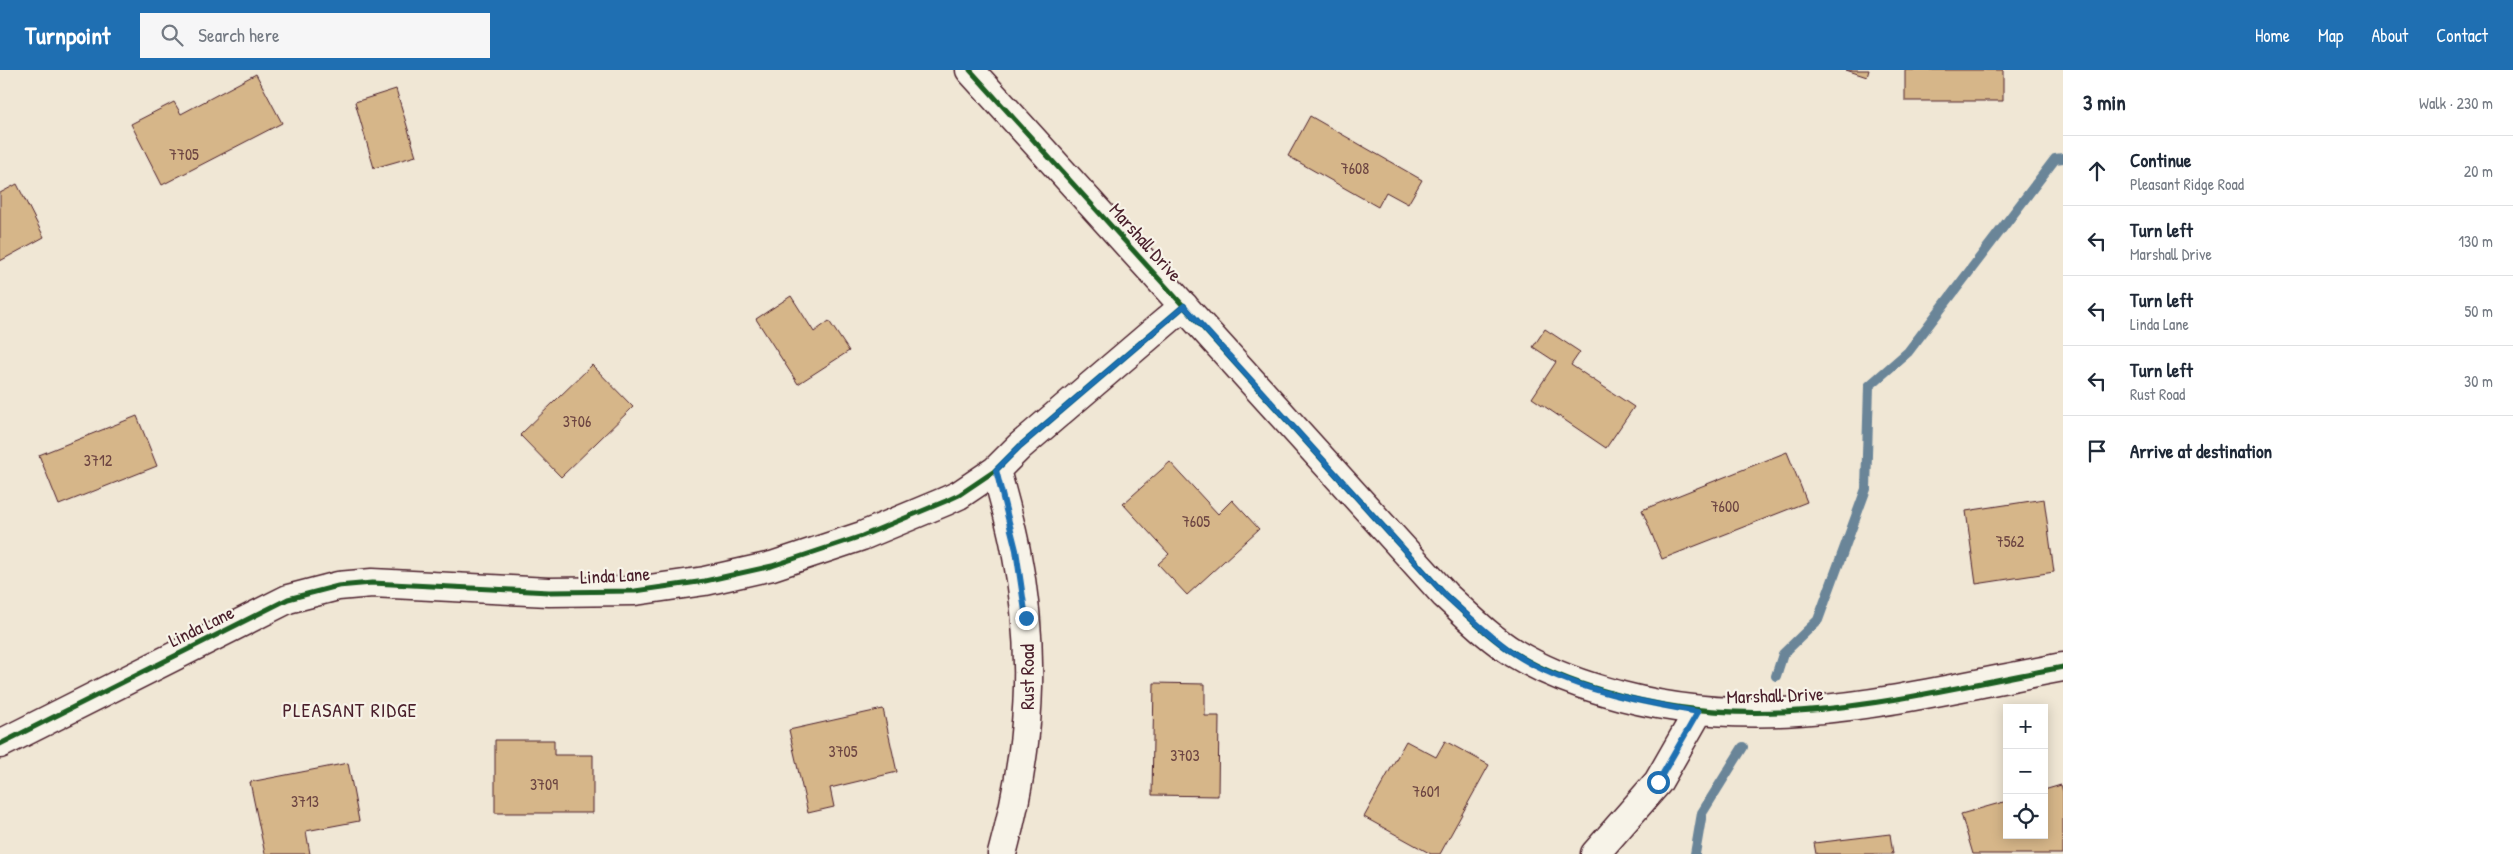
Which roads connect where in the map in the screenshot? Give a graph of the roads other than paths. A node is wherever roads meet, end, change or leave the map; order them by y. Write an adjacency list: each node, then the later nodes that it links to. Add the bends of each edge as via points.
1 (970, 70): 2 (street, Marshall Drive)
2 (1184, 306): 3 (street, Linda Lane); 5 (street, Marshall Drive, via 1445,595 1483,630 1514,653 1569,680 1635,700)
3 (996, 470): 6 (street, Linda Lane, via 959,495 862,536 772,566 705,581 635,591 559,592 372,583 338,586 288,600); 7 (street, Rust Road, via 1016,550 1030,677 1026,738)
4 (2063, 666): 5 (street, Marshall Drive, via 1948,691 1818,710 1769,714)
5 (1698, 712): 8 (street, via 1658,782)
6 (0, 744)
7 (1002, 854)
8 (1595, 854)

